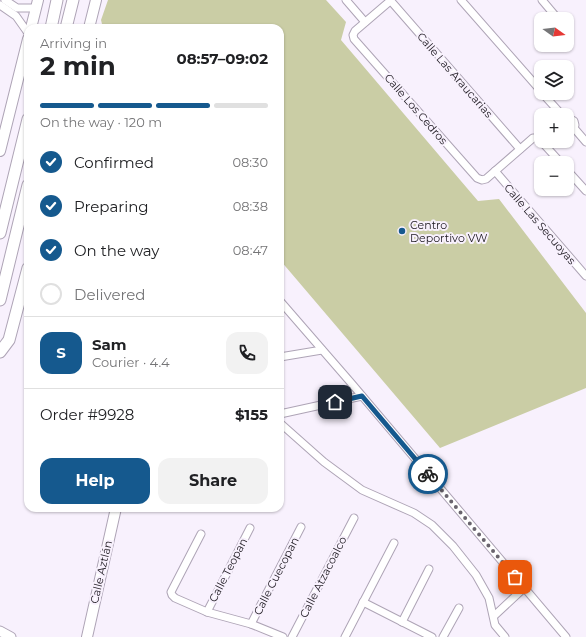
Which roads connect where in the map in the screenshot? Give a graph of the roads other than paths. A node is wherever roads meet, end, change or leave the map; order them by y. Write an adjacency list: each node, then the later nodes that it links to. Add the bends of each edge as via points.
1 (5, 0): 9 (street, via 17,8)
2 (57, 0): 14 (main road)
3 (74, 0): 15 (main road)
4 (96, 0): 16 (main road)
5 (346, 0): 12 (street)
6 (390, 0): 12 (street); 27 (street, Calle Las Araucarias)
7 (461, 0): 19 (street)
8 (542, 0): 11 (street)
9 (37, 4): 13 (main road)
10 (0, 5): 17 (street, via 16,16)
11 (552, 12)
12 (365, 22): 30 (street, Calle Los Cedros, via 355,31 354,39 477,178 486,179)
13 (32, 24)
14 (51, 24)
15 (67, 24)
16 (90, 24)
17 (24, 27)
18 (24, 55): 28 (main road)
19 (534, 83)
20 (549, 100): 21 (street)
21 (556, 108)
22 (574, 132): 25 (street)
23 (24, 135): 34 (main road)
24 (534, 138): 27 (street)
25 (586, 142)
26 (547, 148): 29 (street)
27 (520, 149): 30 (street)
28 (0, 151)
29 (555, 156)
30 (495, 171): 35 (street, Calle Las Secuoyas)
31 (574, 178): 32 (street)
32 (586, 191)
33 (24, 201): 37 (main road)
34 (0, 233)
35 (586, 276)
36 (24, 283): 40 (main road, via 9,340)
37 (0, 300)
38 (284, 307): 39 (street)
39 (322, 350): 41 (street); 42 (street)
40 (0, 352)
41 (284, 356)
42 (362, 396): 43 (street); 52 (street)
43 (284, 413)
44 (284, 427): 56 (street, via 324,462 362,490 414,513 432,525 476,574 489,598)
45 (115, 512): 61 (main road, Calle Aztlán)
46 (354, 518): 63 (street, Calle Atzacoalco)
47 (301, 527): 58 (street, Calle Cuecopan)
48 (250, 528): 55 (street, Calle Teopan)
49 (201, 534): 55 (street, via 171,592 175,598)
50 (394, 543): 53 (street)
51 (429, 569): 57 (street)
52 (524, 588): 56 (street); 68 (street)
53 (363, 602): 57 (street); 64 (street)
54 (459, 608): 66 (street)
55 (207, 612): 58 (street)
56 (494, 616): 67 (street, via 495,625)
57 (402, 622): 65 (street)
58 (251, 624): 62 (street)
59 (0, 631): 60 (street)
60 (11, 637)
61 (87, 637)
62 (283, 637)
63 (292, 637)
64 (345, 637)
65 (432, 637)
66 (443, 637)
67 (505, 637)
68 (566, 637)

